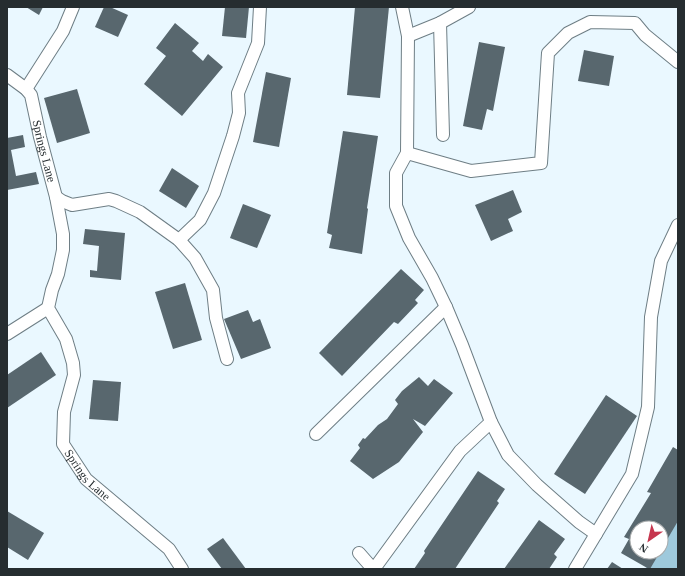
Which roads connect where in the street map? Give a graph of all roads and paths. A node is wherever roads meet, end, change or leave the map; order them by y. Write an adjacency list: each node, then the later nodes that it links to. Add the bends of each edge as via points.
1 (73, 7): 9 (street, via 63,31)
2 (260, 7): 14 (street, via 258,43 238,93 239,113 214,193 200,220)
3 (402, 7): 6 (street)
4 (469, 7): 5 (street)
5 (440, 23): 6 (street); 10 (street)
6 (408, 36): 11 (street)
7 (678, 62): 11 (street, via 645,35 635,23 590,22 568,33 548,53 541,163 471,171)
8 (7, 75): 9 (street)
9 (26, 89): 12 (street, Springs Lane, via 31,95)
10 (443, 135)
11 (407, 153): 15 (street, via 396,173 396,206 409,238)
12 (56, 197): 14 (street, via 72,205 109,199 116,201 140,212); 16 (street, Springs Lane, via 63,234 63,250)
13 (678, 225): 21 (street, via 661,262 651,317 648,408 632,474)
14 (178, 240): 18 (street, via 195,258 213,290 216,318)
15 (446, 307): 19 (street); 20 (street)
16 (48, 308): 17 (street); 23 (street, Springs Lane, via 66,339 73,363 74,375 64,412 63,444 86,479 169,549)
17 (7, 334)
18 (226, 359)
19 (491, 422): 21 (street, via 508,455 537,485); 24 (street, via 460,451)
20 (316, 434)
21 (596, 534): 25 (street)
22 (359, 552): 24 (street)
23 (182, 569)
24 (373, 569)
25 (575, 569)

